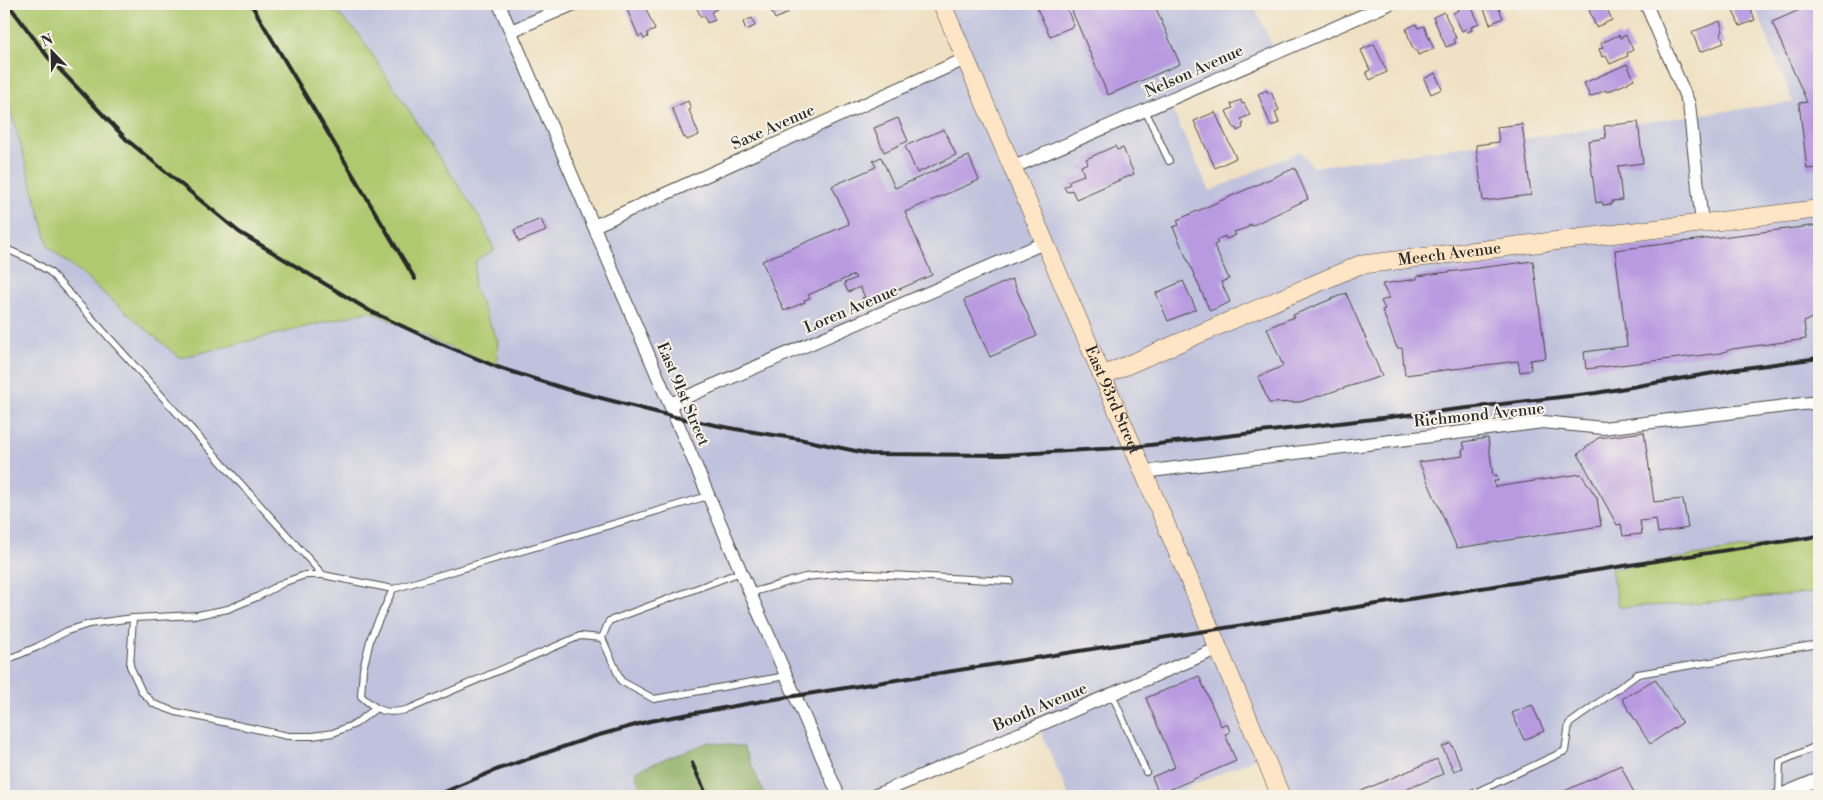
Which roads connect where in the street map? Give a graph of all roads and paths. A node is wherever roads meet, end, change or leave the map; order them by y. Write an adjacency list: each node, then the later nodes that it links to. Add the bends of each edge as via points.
1 (499, 4): 6 (street, East 91st Street)
2 (574, 4): 6 (street)
3 (942, 4): 7 (main road, East 93rd Street)
4 (1389, 4): 8 (street, Nelson Avenue)
5 (1646, 4): 12 (street, via 1689,104)
6 (511, 31): 13 (street, East 91st Street)
7 (965, 59): 10 (main road, East 93rd Street); 13 (street, Saxe Avenue)
8 (1145, 110): 9 (lane); 10 (street, Nelson Avenue)
9 (1168, 161)
10 (1012, 168): 14 (main road, East 93rd Street)
11 (1819, 209): 12 (main road, Meech Avenue)
12 (1702, 224): 16 (main road, Meech Avenue, via 1359,265)
13 (594, 226): 18 (street, East 91st Street)
14 (1044, 243): 16 (main road, East 93rd Street); 18 (street, Loren Avenue)
15 (4, 248): 22 (lane, via 50,272)
16 (1102, 376): 19 (main road, East 93rd Street)
17 (1819, 402): 19 (street, Richmond Avenue, via 1603,428 1543,422)
18 (670, 404): 20 (street, East 91st Street)
19 (1143, 472): 29 (main road, East 93rd Street)
20 (708, 496): 21 (street, East 91st Street); 24 (lane)
21 (741, 572): 25 (street, East 91st Street); 27 (lane, via 609,621)
22 (323, 575): 24 (lane); 26 (lane, via 305,575 285,582 228,610)
23 (1010, 581): 25 (lane, via 849,572 805,577)
24 (393, 589): 33 (lane, via 371,637 362,669 361,696)
25 (750, 593): 31 (street, East 91st Street)
26 (133, 618): 30 (lane, via 89,624 67,631); 33 (lane, via 130,666 142,692 154,704 176,712 288,736 333,733 355,724)
27 (602, 638): 31 (lane, via 621,681 654,699); 33 (lane, via 580,636 409,709 394,713)
28 (1819, 644): 40 (lane, via 1638,674 1569,724 1564,751)
29 (1219, 648): 32 (street, Booth Avenue); 39 (main road, East 93rd Street)
30 (4, 661)
31 (786, 676): 37 (street, East 91st Street)
32 (1112, 694): 35 (lane); 38 (street, Booth Avenue)
33 (375, 709)
34 (1819, 745): 41 (lane, via 1780,762)
35 (1146, 772)
36 (1819, 779): 41 (street)
37 (839, 796)
38 (874, 796)
39 (1281, 796)
40 (1468, 796)
41 (1779, 796)

